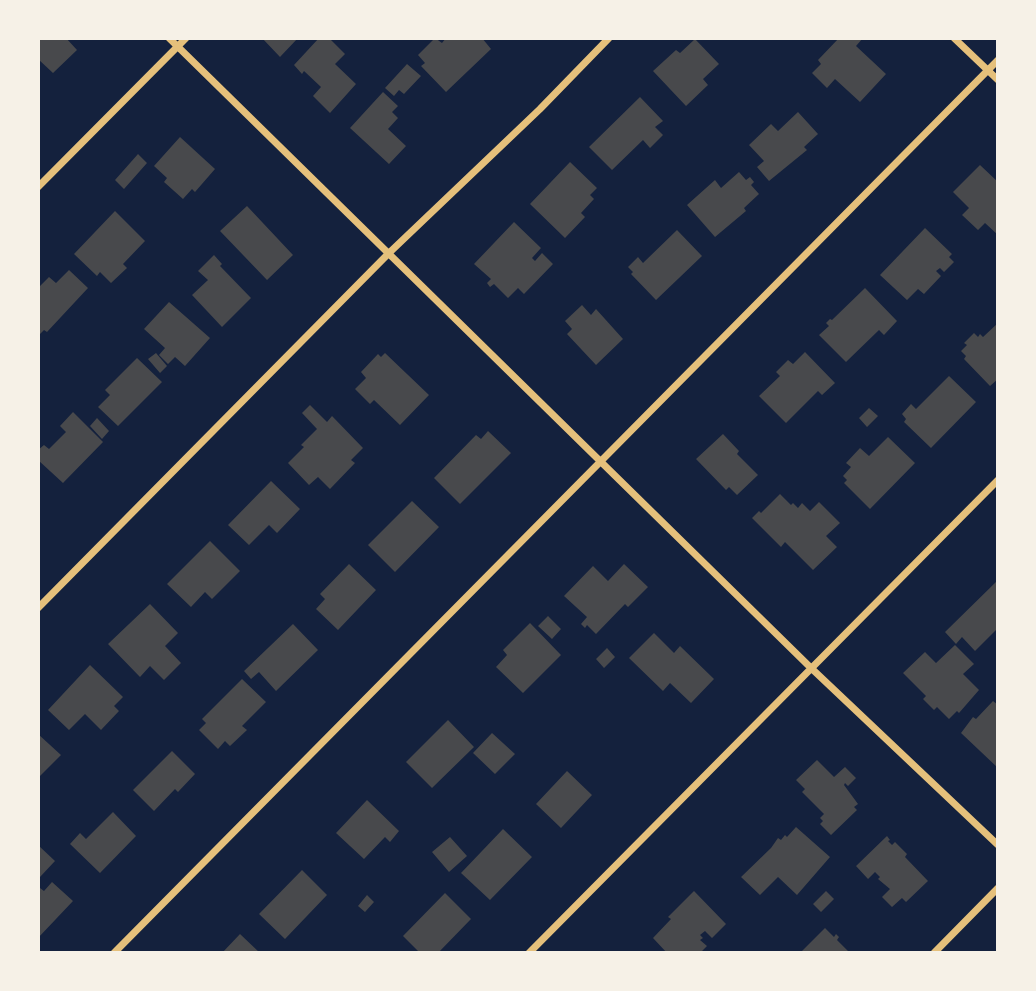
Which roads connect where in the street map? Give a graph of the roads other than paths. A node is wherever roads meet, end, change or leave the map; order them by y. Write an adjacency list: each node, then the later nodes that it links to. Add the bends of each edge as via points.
1 (169, 38): 5 (street)
2 (186, 38): 5 (street)
3 (608, 38): 10 (street)
4 (954, 38): 7 (street)
5 (177, 47): 9 (street); 10 (street)
6 (998, 60): 7 (street)
7 (987, 70): 8 (street); 11 (street)
8 (998, 80)
9 (38, 187)
10 (389, 253): 11 (street); 13 (street)
11 (599, 461): 14 (street); 17 (street)
12 (998, 480): 14 (street)
13 (38, 608)
14 (810, 667): 15 (street); 18 (street)
15 (998, 845)
16 (998, 888): 19 (street)
17 (114, 953)
18 (529, 953)
19 (934, 953)

